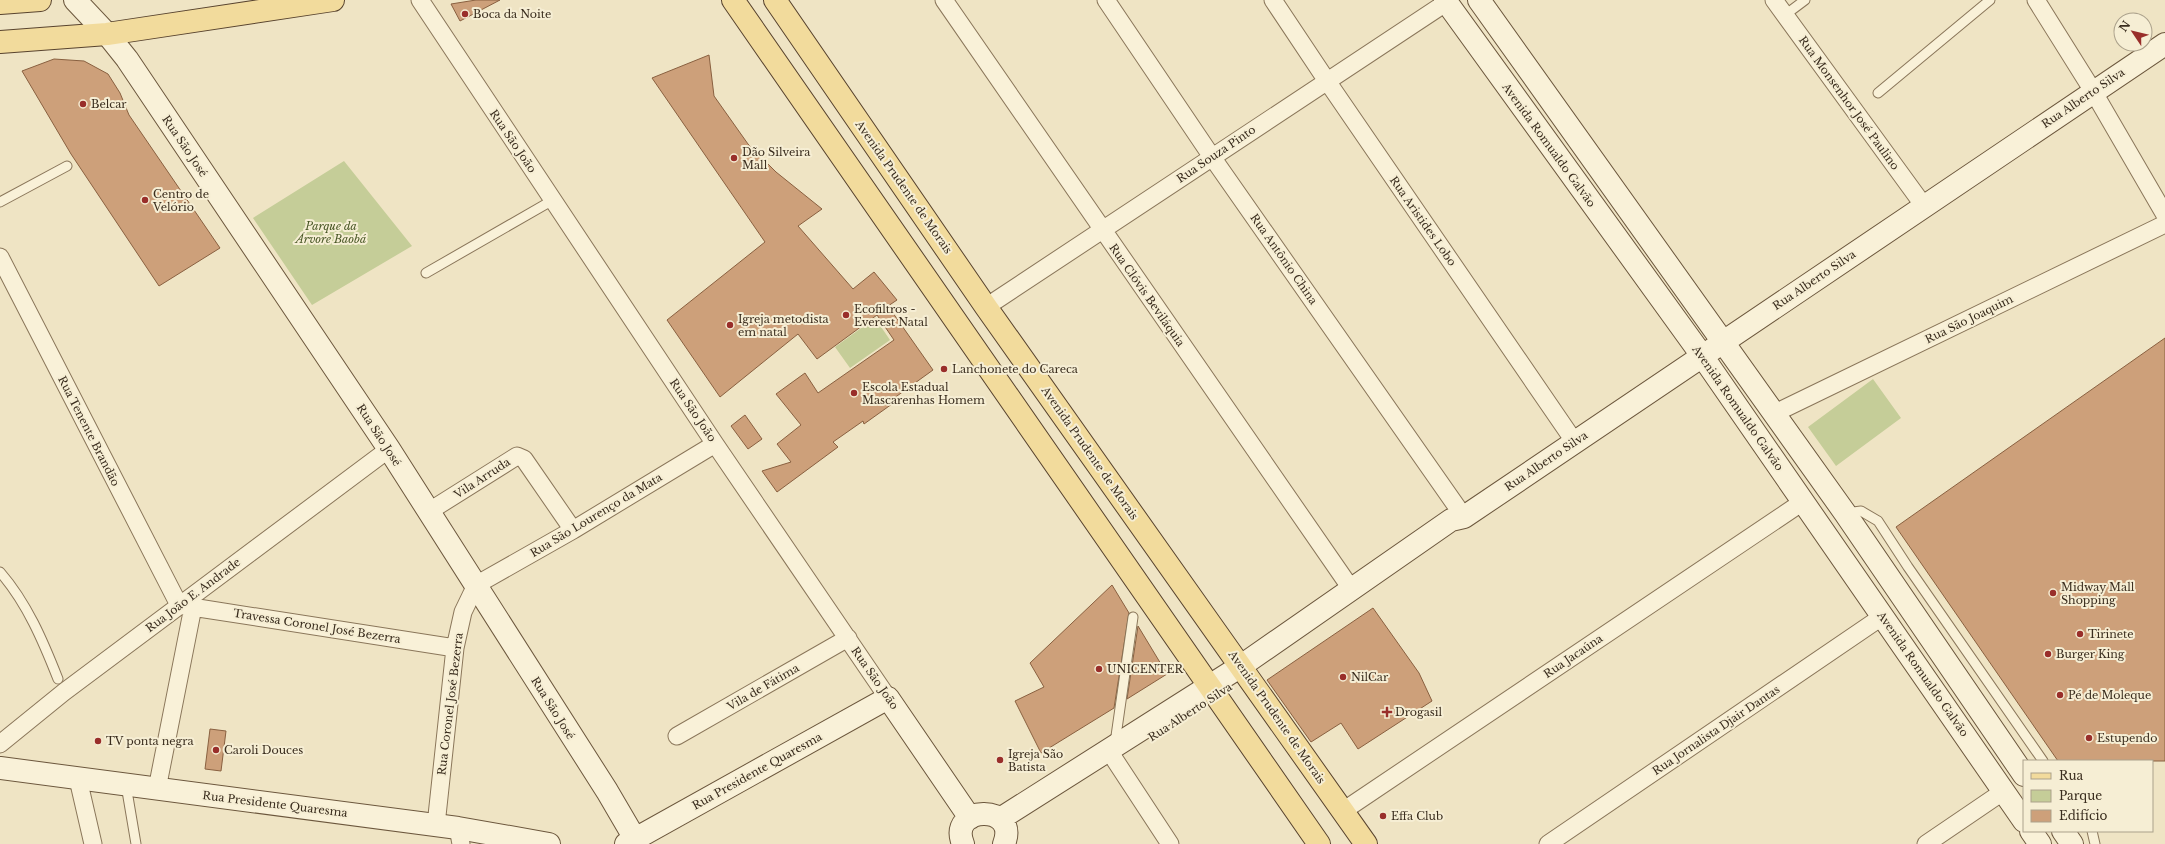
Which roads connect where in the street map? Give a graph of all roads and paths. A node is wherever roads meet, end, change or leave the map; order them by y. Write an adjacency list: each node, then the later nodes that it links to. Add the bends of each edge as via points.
1 (40, 0): 16 (main road)
2 (75, 0): 19 (main road, Rua São José)
3 (333, 0): 17 (main road)
4 (420, 0): 27 (street, Rua São João)
5 (733, 0): 57 (main road)
6 (776, 0): 35 (main road, Avenida Prudente de Morais)
7 (944, 0): 32 (street, Rua Clóvis Beviláquia)
8 (1106, 0): 25 (street, Rua Antônio China)
9 (1273, 0): 22 (street, Rua Aristides Lobo)
10 (1479, 0): 36 (main road)
11 (1774, 0): 18 (street, Rua Monsenhor José Paulino)
12 (1805, 0): 18 (lane)
13 (1990, 0): 24 (lane)
14 (2036, 0): 23 (street)
15 (1446, 1): 22 (street, Rua Souza Pinto); 37 (main road, Avenida Romualdo Galvão)
16 (0, 3)
17 (261, 5): 19 (main road)
18 (1785, 15): 29 (street, Rua Monsenhor José Paulino)
19 (107, 34): 20 (main road); 41 (main road, Rua São José, via 132,65)
20 (0, 42)
21 (2165, 44): 23 (main road, Rua Alberto Silva)
22 (1326, 81): 25 (street, Rua Souza Pinto); 39 (street, Rua Aristides Lobo)
23 (2094, 91): 29 (main road, Rua Alberto Silva); 30 (street)
24 (1878, 93)
25 (1212, 157): 32 (street, Rua Souza Pinto); 45 (street, Rua Antônio China)
26 (67, 166): 28 (lane)
27 (553, 200): 34 (lane); 40 (street, Rua São João)
28 (0, 202)
29 (1924, 206): 36 (main road, Rua Alberto Silva)
30 (2165, 215)
31 (2165, 224): 38 (street, Rua São Joaquim)
32 (1102, 231): 35 (street, Rua Souza Pinto); 49 (street, Rua Clóvis Beviláquia)
33 (0, 256): 50 (street, Rua Tenente Brandão)
34 (426, 273)
35 (986, 307): 55 (main road, Avenida Prudente de Morais)
36 (1723, 341): 37 (main road, Rua Alberto Silva); 38 (main road)
37 (1702, 356): 39 (main road, Rua Alberto Silva); 42 (main road, Avenida Romualdo Galvão)
38 (1774, 414): 44 (main road)
39 (1574, 441): 45 (main road, Rua Alberto Silva)
40 (715, 444): 46 (street, Rua São Lourenço da Mata); 53 (street, Rua São João)
41 (389, 449): 43 (main road, Rua São José); 50 (street, Rua João E. Andrade)
42 (1804, 501): 51 (main road, Avenida Romualdo Galvão); 69 (street, Rua Jacaúna)
43 (428, 512): 46 (street, Vila Arruda, via 516,456 524,459); 48 (main road, Rua São José)
44 (1845, 513): 62 (lane, via 1861,511 1878,521 1912,574); 64 (main road)
45 (1464, 517): 49 (main road, Rua Alberto Silva, via 1451,520); 55 (main road, Rua Alberto Silva, via 1459,531)
46 (573, 530): 48 (street, Rua São Lourenço da Mata)
47 (0, 572): 56 (lane, via 22,601 34,623)
48 (476, 585): 54 (street, Rua Coronel José Bezerra, via 463,612); 78 (main road, Rua São José, via 607,791)
49 (1352, 590): 55 (main road, Rua Alberto Silva)
50 (186, 606): 54 (street, Travessa Coronel José Bezerra); 56 (street, Rua João E. Andrade); 67 (street)
51 (1883, 616): 68 (main road, Avenida Romualdo Galvão); 86 (street, Rua Jornalista Djair Dantas)
52 (1133, 617): 61 (lane)
53 (848, 638): 58 (street, Rua São João); 59 (street, Vila de Fátima)
54 (455, 648): 72 (street, Rua Coronel José Bezerra)
55 (1244, 670): 57 (main road, Rua Alberto Silva); 69 (main road, Avenida Prudente de Morais)
56 (61, 686): 60 (street, Rua João E. Andrade)
57 (1213, 690): 61 (main road, Rua Alberto Silva); 84 (main road)
58 (888, 698): 70 (main road, Rua São João); 78 (main road, Rua Presidente Quaresma)
59 (677, 736)
60 (0, 744)
61 (1113, 754): 73 (main road, Rua Alberto Silva); 83 (street)
62 (2042, 760)
63 (0, 768): 65 (main road, Rua Presidente Quaresma)
64 (2023, 773)
65 (78, 779): 66 (main road, Rua Presidente Quaresma); 79 (street)
66 (126, 785): 67 (main road, Rua Presidente Quaresma); 80 (lane)
67 (157, 789): 72 (main road, Rua Presidente Quaresma)
68 (2004, 791): 71 (main road, Avenida Romualdo Galvão); 87 (street)
69 (1343, 811): 85 (main road, Avenida Prudente de Morais)
70 (970, 818): 73 (main road, via 987,813); 82 (main road, via 961,833)
71 (2023, 820)
72 (436, 826): 77 (main road, Rua Presidente Quaresma)
73 (1003, 832)
74 (2032, 832): 88 (main road)
75 (2064, 832): 89 (main road)
76 (2092, 832): 90 (lane)
77 (460, 836): 81 (main road, Rua Presidente Quaresma)
78 (633, 842)
79 (93, 844)
80 (136, 844)
81 (549, 844)
82 (963, 844)
83 (1170, 844)
84 (1319, 844)
85 (1366, 844)
86 (1548, 844)
87 (1926, 844)
88 (2040, 844)
89 (2072, 844)
90 (2095, 844)

